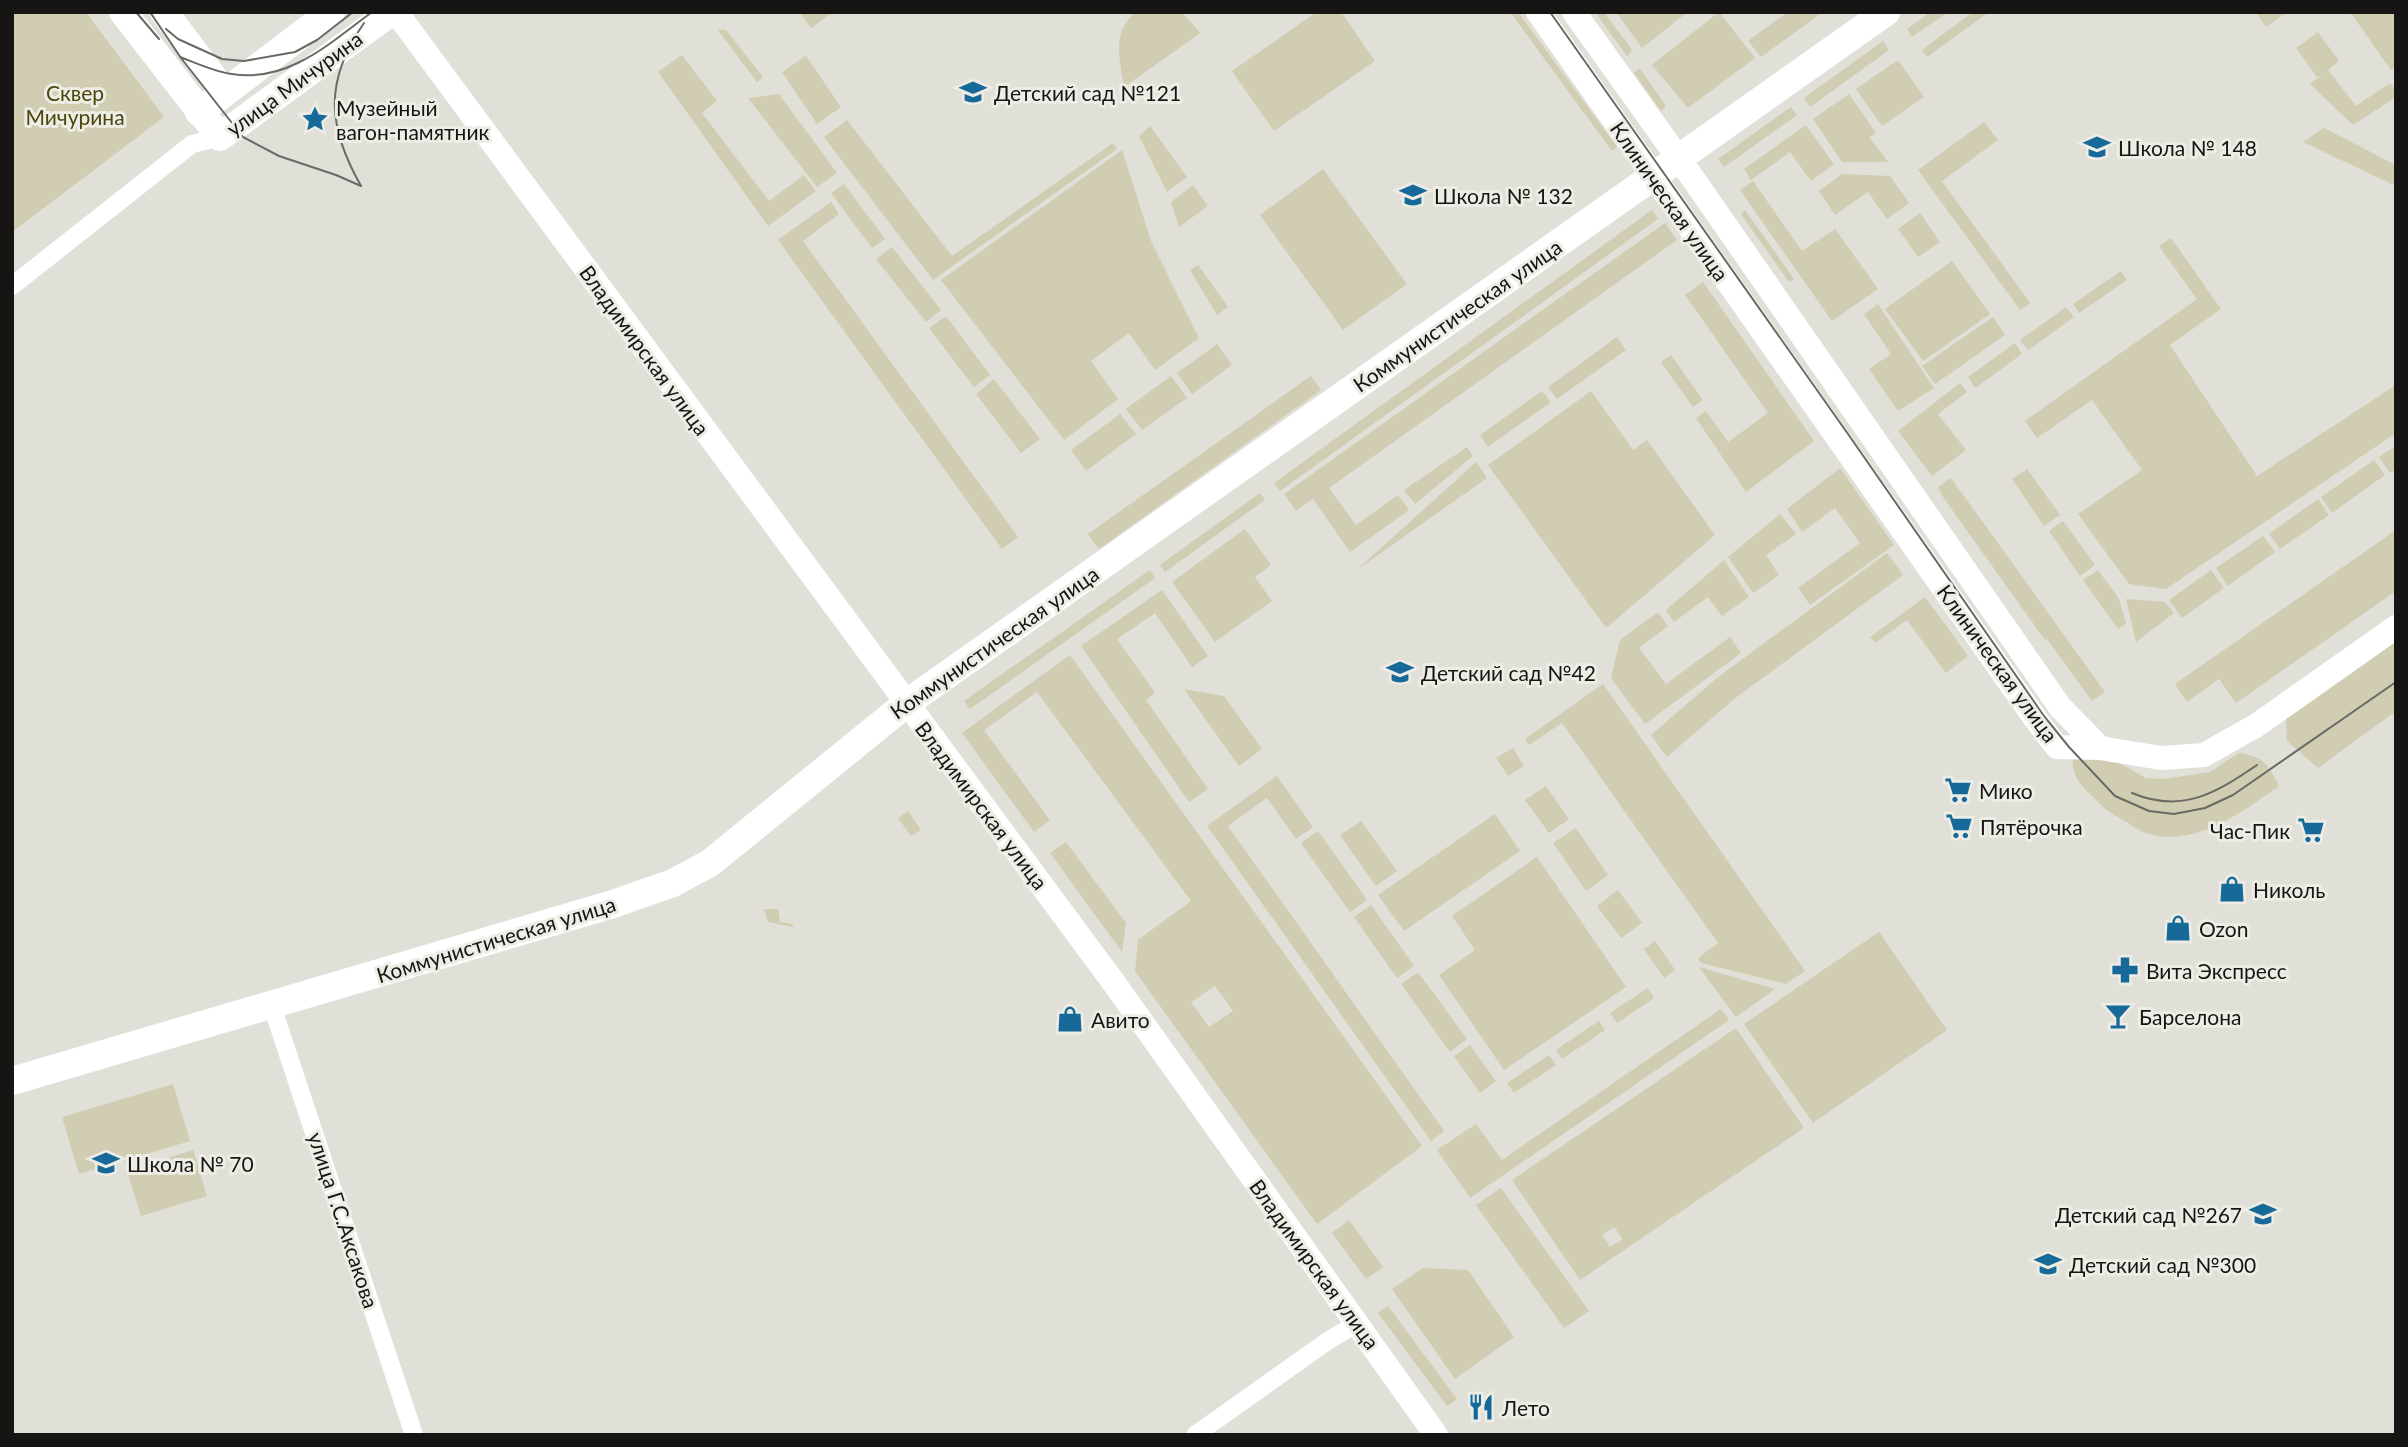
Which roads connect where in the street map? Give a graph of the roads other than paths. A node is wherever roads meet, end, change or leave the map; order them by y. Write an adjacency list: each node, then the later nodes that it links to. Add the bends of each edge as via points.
1 (122, 12): 9 (main road)
2 (164, 12): 8 (main road)
3 (331, 12): 8 (main road, улица Мичурина)
4 (394, 12): 10 (main road, улица Мичурина); 16 (street, Владимирская улица)
5 (1538, 12): 13 (street, Клиническая улица)
6 (1574, 12): 12 (street, Клиническая улица)
7 (1886, 12): 12 (main road, Коммунистическая улица)
8 (224, 92): 9 (main road, улица Мичурина)
9 (199, 111): 10 (main road); 11 (street, улица Мичурина)
10 (220, 137): 11 (street, улица Мичурина)
11 (192, 144): 14 (street, улица Мичурина)
12 (1678, 159): 13 (main road, Коммунистическая улица); 17 (street, Клиническая улица, via 2060,707)
13 (1652, 177): 16 (main road, Коммунистическая улица); 17 (street, Клиническая улица, via 2057,747)
14 (12, 286)
15 (2396, 627): 17 (street, via 2257,724 2204,755 2161,758)
16 (907, 703): 18 (main road, Коммунистическая улица, via 710,863 673,883); 20 (street, Владимирская улица)
17 (2100, 748)
18 (272, 1006): 19 (main road, Коммунистическая улица); 21 (street, улица Г.С.Аксакова)
19 (12, 1081)
20 (1357, 1323): 22 (street); 23 (street, Владимирская улица)
21 (414, 1435)
22 (1195, 1435)
23 (1436, 1435)

